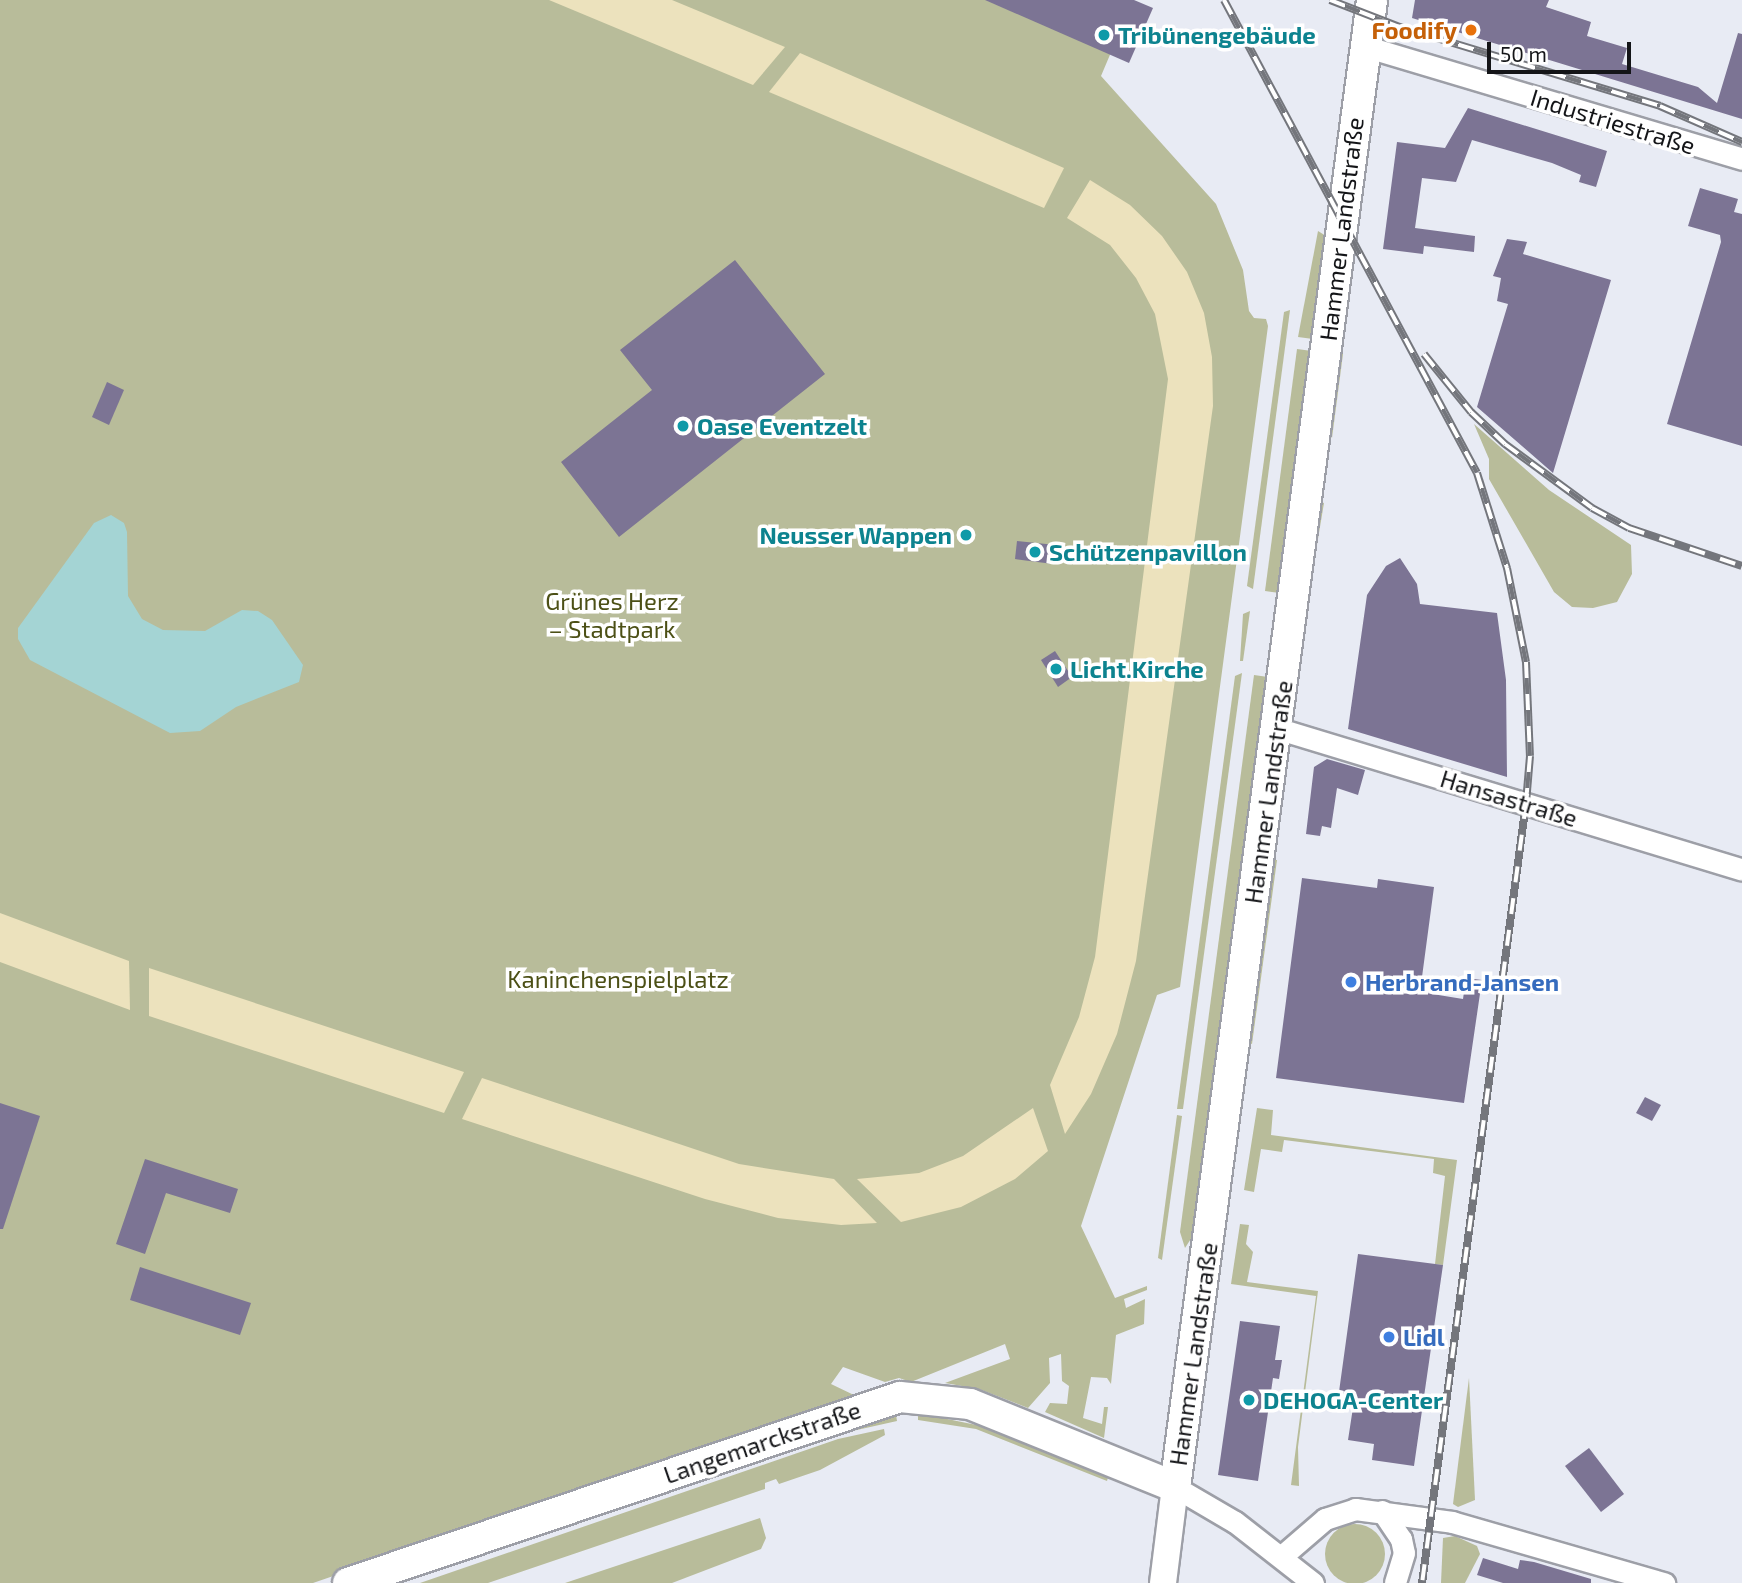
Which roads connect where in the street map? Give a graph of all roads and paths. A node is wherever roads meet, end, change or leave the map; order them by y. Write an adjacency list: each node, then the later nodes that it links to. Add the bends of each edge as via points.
1 (1372, 0): 2 (main road, Hammer Landstraße)
2 (1364, 46): 3 (street, Industriestraße); 4 (main road, Hammer Landstraße)
3 (1742, 159)
4 (1276, 727): 5 (street, Hansastraße); 6 (main road, Hammer Landstraße)
5 (1742, 870)
6 (1174, 1487): 8 (street); 9 (main road, Langemarckstraße, via 970,1404 900,1396); 10 (street, Hammer Landstraße)
7 (1382, 1511): 8 (street, via 1339,1511); 12 (street, via 1398,1532 1404,1553); 13 (street, via 1452,1522)
8 (1283, 1556): 11 (street)
9 (348, 1583)
10 (1163, 1583)
11 (1313, 1583)
12 (1395, 1583)
13 (1664, 1583)

